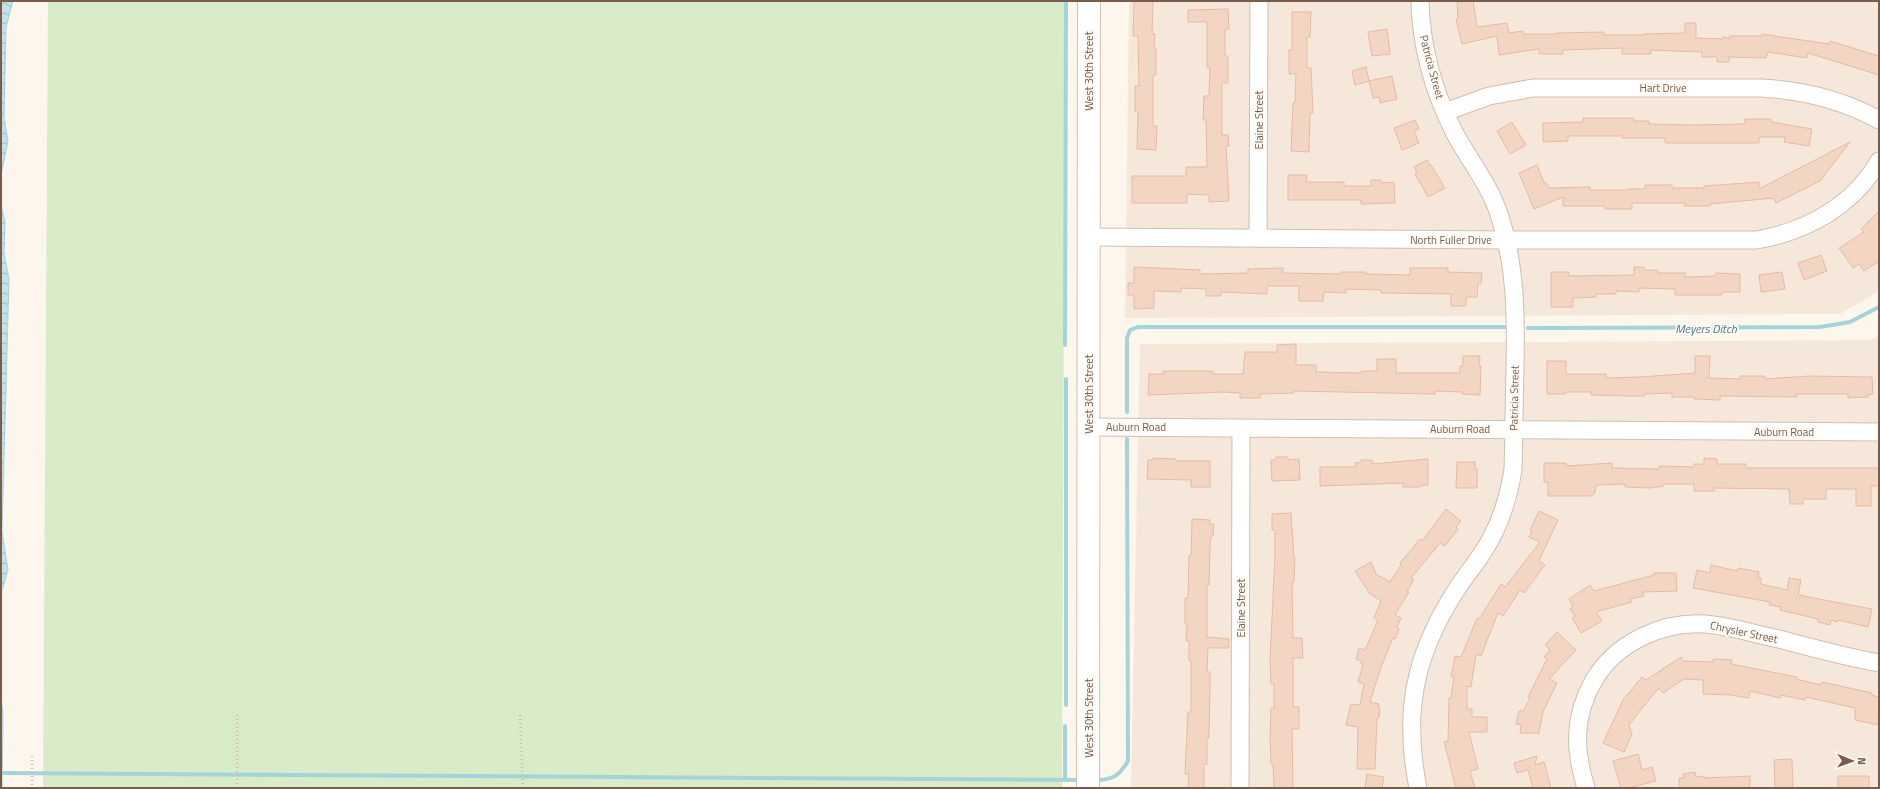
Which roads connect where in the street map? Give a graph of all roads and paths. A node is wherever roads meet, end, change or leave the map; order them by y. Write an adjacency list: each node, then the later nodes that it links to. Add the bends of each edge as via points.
1 (1089, 1): 7 (street, West 30th Street)
2 (1259, 1): 8 (street, Elaine Street)
3 (1420, 1): 4 (street, Patricia Street, via 1427,56)
4 (1445, 112): 5 (street, Hart Drive, via 1495,95 1533,88 1760,88 1819,95); 9 (street, Patricia Street, via 1494,201)
5 (1879, 120)
6 (1879, 161): 9 (street, North Fuller Drive, via 1852,195 1831,212 1812,223 1782,234 1750,240)
7 (1089, 237): 8 (street, North Fuller Drive); 10 (street, West 30th Street)
8 (1258, 238): 9 (street, North Fuller Drive)
9 (1506, 240): 12 (street, Patricia Street, via 1516,309)
10 (1089, 427): 11 (street, Auburn Road); 18 (street, West 30th Street)
11 (1241, 428): 12 (street, Auburn Road); 22 (street, Elaine Street)
12 (1514, 430): 13 (street, Auburn Road); 23 (street, Patricia Street, via 1513,470 1501,519 1488,545 1438,619 1421,660 1411,723)
13 (1879, 432)
14 (1879, 664): 24 (street, Chrysler Street, via 1716,625 1682,625 1638,639 1612,658 1599,672 1586,695 1576,739 1578,759)
15 (238, 713): 20 (path)
16 (520, 715): 21 (path)
17 (32, 756): 19 (path)
18 (1088, 782)
19 (32, 788)
20 (237, 788)
21 (523, 788)
22 (1240, 788)
23 (1418, 788)
24 (1586, 788)

